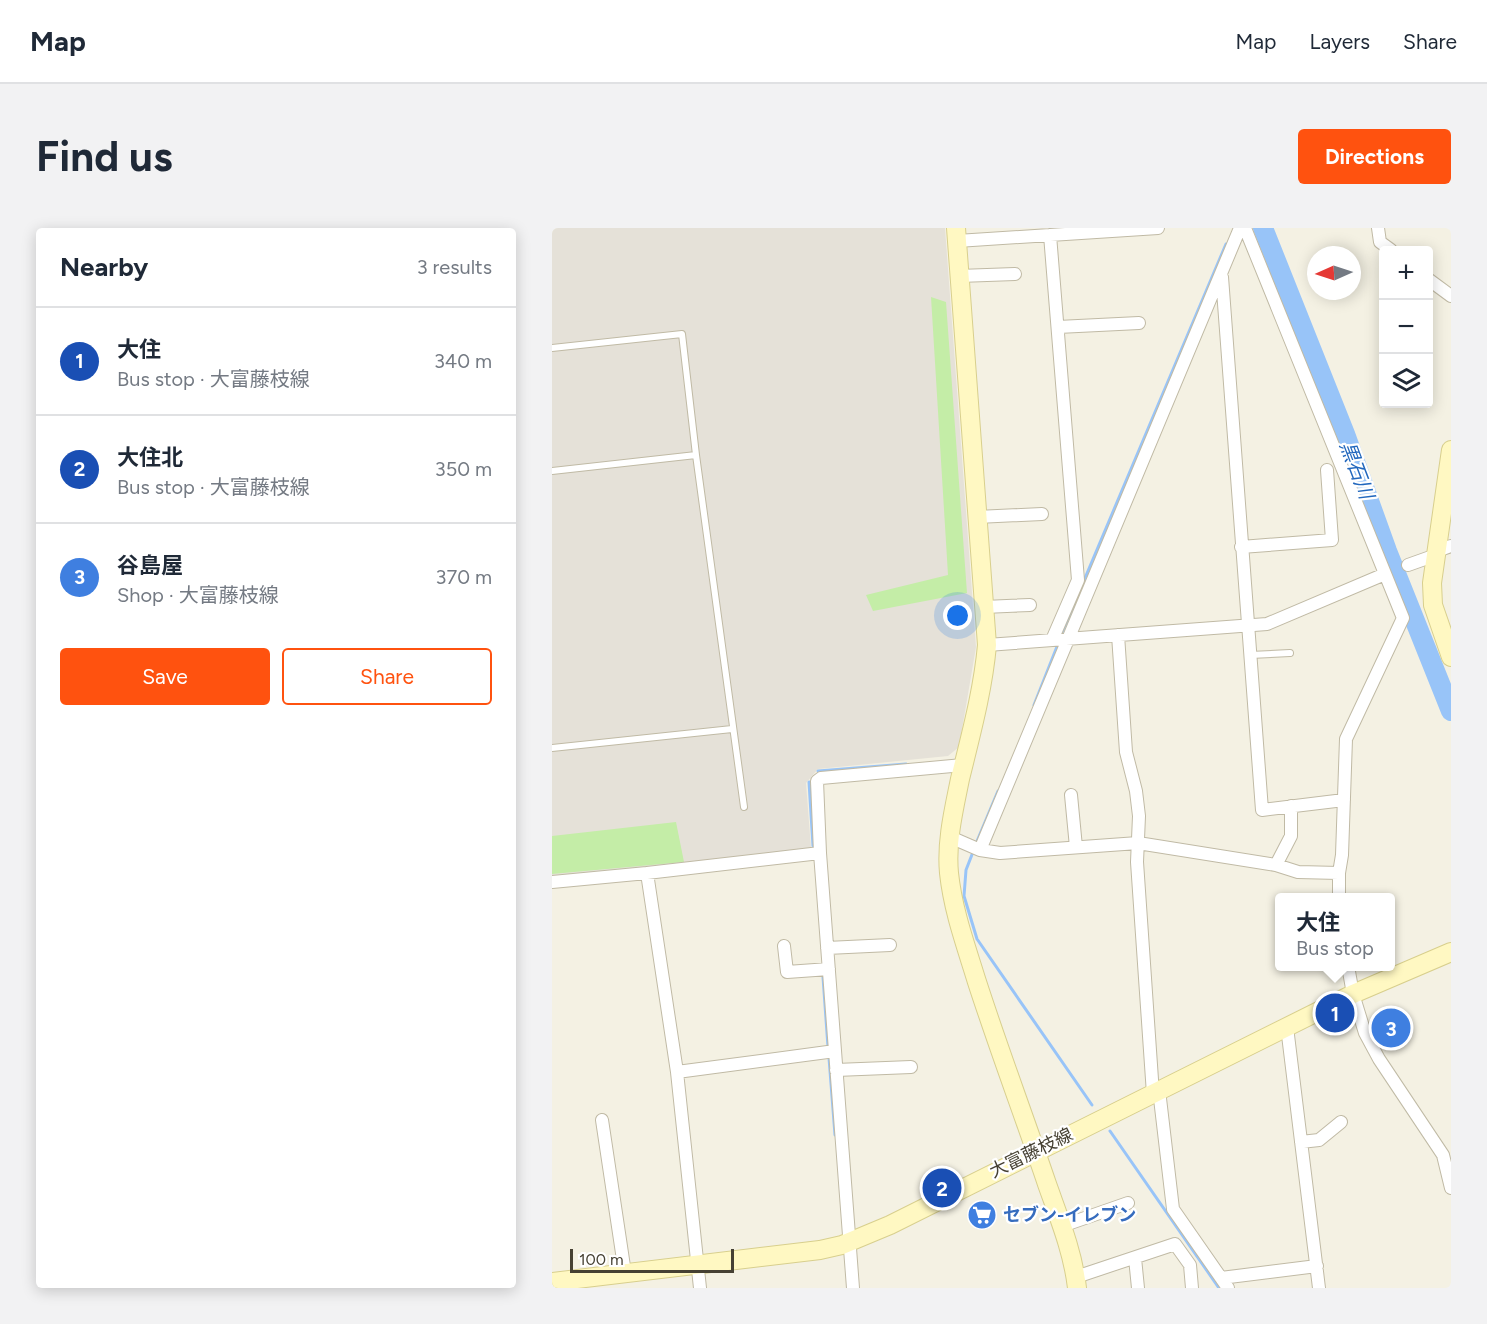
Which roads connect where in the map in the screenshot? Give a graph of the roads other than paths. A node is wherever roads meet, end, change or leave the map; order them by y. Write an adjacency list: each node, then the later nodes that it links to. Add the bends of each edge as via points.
1 (1158, 228): 7 (street)
2 (1240, 228): 9 (street)
3 (1245, 228): 26 (street)
4 (1378, 228): 8 (street, via 1380,242)
5 (1033, 232): 6 (street); 7 (street)
6 (956, 235): 11 (street)
7 (1050, 235): 15 (street)
8 (1386, 246)
9 (1221, 273): 23 (street); 31 (street)
10 (1015, 274): 11 (street)
11 (959, 276): 22 (street)
12 (1433, 283): 13 (street)
13 (1451, 296)
14 (1139, 323): 15 (street)
15 (1058, 327): 31 (street, via 1078,580)
16 (552, 348): 18 (lane, via 682,334)
17 (1451, 450): 24 (street)
18 (696, 455): 20 (lane); 36 (lane)
19 (1327, 470): 23 (street, via 1332,540)
20 (552, 471)
21 (1042, 514): 22 (street)
22 (977, 517): 28 (street)
23 (1241, 547): 29 (street)
24 (1441, 551): 25 (street); 35 (street, via 1432,583 1433,605)
25 (1408, 565)
26 (1385, 574): 29 (street, via 1267,624); 40 (street, via 1403,618 1346,739)
27 (1030, 605): 28 (street)
28 (984, 607): 32 (street)
29 (1247, 626): 30 (street); 34 (street)
30 (1118, 635): 31 (street); 44 (street, via 1126,752 1139,816)
31 (1061, 640): 32 (street); 46 (street)
32 (987, 645): 38 (street, via 985,673)
33 (1290, 653): 34 (lane)
34 (1249, 656): 41 (street, via 1262,810)
35 (1451, 657)
36 (732, 729): 37 (lane); 42 (lane)
37 (552, 748)
38 (963, 765): 43 (street); 47 (street, via 821,778 817,781)
39 (1071, 795): 45 (street)
40 (1344, 800): 41 (street); 50 (street)
41 (1291, 806): 48 (street, via 1291,836)
42 (744, 807)
43 (950, 837): 46 (street); 69 (street, via 949,869 956,914)
44 (1138, 843): 45 (street); 48 (street); 65 (street)
45 (1076, 847): 46 (street, via 1000,853)
46 (976, 848)
47 (820, 853): 49 (street); 55 (street)
48 (1276, 866): 50 (street, via 1298,872)
49 (647, 873): 51 (street); 64 (street)
50 (1339, 873): 52 (street)
51 (552, 882)
52 (1339, 893)
53 (890, 945): 55 (street)
54 (784, 946): 57 (street, via 787,972)
55 (827, 948): 57 (street)
56 (1451, 952): 59 (street, 大富藤枝線)
57 (829, 969): 61 (street)
58 (1349, 971): 59 (street)
59 (1353, 994): 60 (street, 大富藤枝線); 70 (street, via 1365,1033 1443,1155)
60 (1287, 1026): 65 (street, 大富藤枝線); 68 (street)
61 (835, 1051): 63 (street); 64 (street)
62 (911, 1067): 63 (street)
63 (836, 1070): 73 (street)
64 (677, 1072): 75 (street)
65 (1156, 1092): 69 (street, 大富藤枝線); 81 (street, via 1173,1209)
66 (602, 1120): 77 (street)
67 (1341, 1122): 68 (street, via 1319,1140)
68 (1301, 1142): 76 (street)
69 (1035, 1151): 72 (street); 73 (street, 大富藤枝線)
70 (1451, 1188)
71 (1128, 1203): 72 (street)
72 (1062, 1226): 80 (street)
73 (849, 1242): 75 (street, 大富藤枝線, via 799,1254); 83 (street)
74 (1135, 1258): 80 (street); 84 (street); 85 (street, via 1175,1244 1190,1265)
75 (697, 1266): 77 (street, 大富藤枝線); 82 (street)
76 (1317, 1266): 81 (street); 86 (street)
77 (625, 1273): 79 (street, 大富藤枝線)
78 (552, 1282): 79 (street, 大富藤枝線)
79 (588, 1283)
80 (1076, 1283)
81 (1225, 1283)
82 (700, 1288)
83 (853, 1288)
84 (1138, 1288)
85 (1192, 1288)
86 (1319, 1288)

